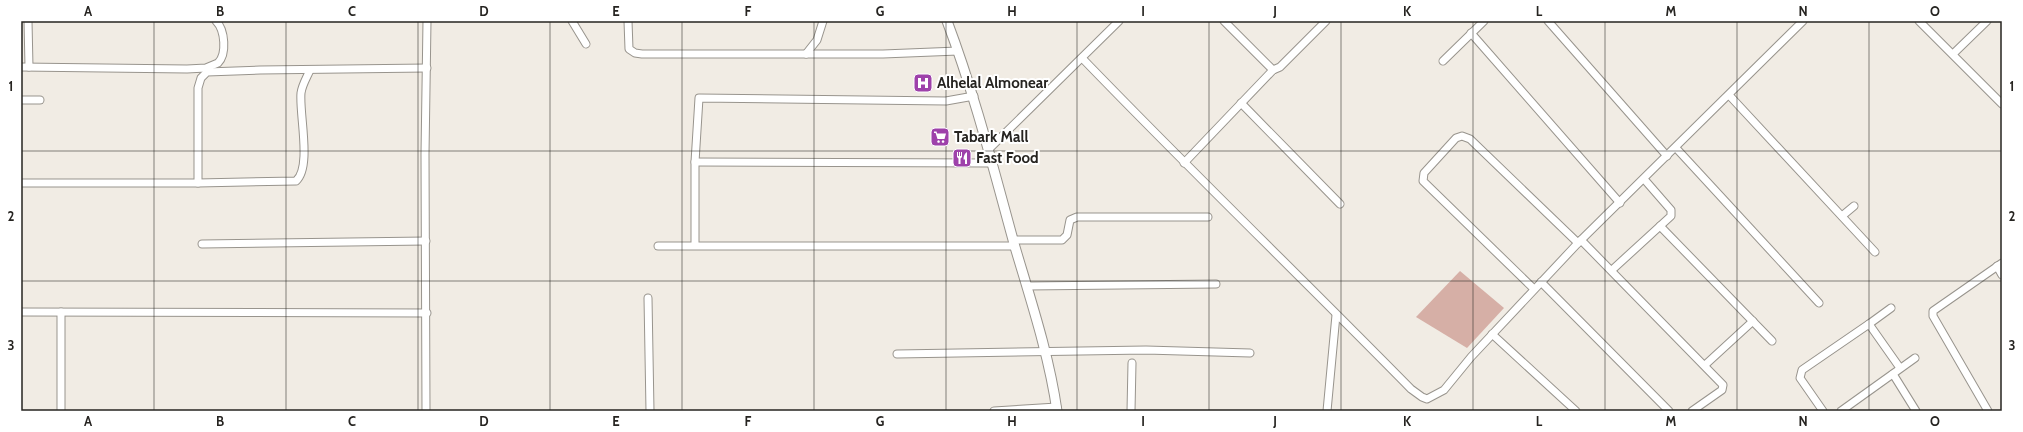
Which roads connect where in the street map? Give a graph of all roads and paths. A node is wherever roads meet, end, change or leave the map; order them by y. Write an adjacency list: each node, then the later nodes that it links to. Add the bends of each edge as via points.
1 (28, 21): 24 (street)
2 (216, 21): 24 (street, via 222,30 221,58 218,63 206,68)
3 (428, 21): 25 (street)
4 (572, 21): 17 (street)
5 (628, 21): 19 (street, via 628,46 629,50 635,53)
6 (823, 21): 19 (street, via 817,40)
7 (947, 21): 18 (main road)
8 (1119, 21): 21 (street)
9 (1224, 21): 27 (street)
10 (1326, 21): 27 (street, via 1280,67)
11 (1484, 21): 16 (street)
12 (1548, 21): 36 (street)
13 (1803, 21): 28 (street)
14 (1920, 21): 20 (street)
15 (1987, 21): 20 (street)
16 (1471, 33): 22 (street); 43 (street)
17 (586, 44)
18 (958, 51): 19 (street); 29 (main road)
19 (806, 54)
20 (1953, 54): 33 (street)
21 (1082, 58): 35 (street); 38 (street)
22 (1443, 61)
23 (21, 67): 24 (street)
24 (29, 67)
25 (427, 68): 26 (street); 49 (street)
26 (310, 70): 42 (street, via 301,95 304,163 298,179 292,182); 42 (street, via 212,71 204,74 198,88)
27 (1273, 70): 32 (street)
28 (1729, 95): 34 (street); 46 (street)
29 (974, 96): 35 (main road); 37 (street, via 946,101 700,98)
30 (21, 100): 31 (street)
31 (40, 100)
32 (1241, 103): 38 (street); 44 (street)
33 (2002, 104)
34 (1676, 148): 36 (street); 64 (street)
35 (989, 149): 39 (main road)
36 (1667, 156): 40 (street)
37 (695, 162): 39 (street); 53 (street)
38 (1184, 162): 69 (street)
39 (992, 163): 51 (main road)
40 (1644, 179): 43 (street); 48 (street, via 1671,211 1671,216)
41 (21, 183): 42 (street)
42 (198, 183)
43 (1620, 203): 50 (street)
44 (1340, 204)
45 (1854, 206): 46 (street)
46 (1842, 216): 55 (street)
47 (1208, 217): 51 (street, via 1078,217 1070,220 1067,235 1062,240)
48 (1660, 226): 57 (street); 70 (street)
49 (426, 241): 52 (street); 68 (street)
50 (1580, 242): 57 (street); 59 (street); 62 (street, via 1470,139 1462,136 1456,138 1424,173 1423,181)
51 (1014, 243): 53 (street); 61 (main road)
52 (202, 244)
53 (695, 245): 54 (street)
54 (658, 246)
55 (1875, 252)
56 (1999, 265): 58 (street); 96 (street, via 1933,311 1933,316)
57 (1612, 270): 79 (street)
58 (2002, 275)
59 (1541, 282): 62 (street); 91 (street)
60 (1216, 284): 61 (street)
61 (1026, 286): 74 (main road)
62 (1534, 289): 72 (street)
63 (648, 298): 86 (street)
64 (1820, 303)
65 (1891, 308): 71 (street)
66 (21, 312): 67 (street)
67 (60, 312): 68 (street); 84 (street)
68 (427, 313): 85 (street)
69 (1336, 315): 72 (street, via 1411,389 1427,399 1444,390); 89 (street)
70 (1753, 321): 73 (street); 79 (street)
71 (1869, 324): 80 (street); 93 (street, via 1800,373 1800,378)
72 (1492, 334): 90 (street)
73 (1772, 341)
74 (1045, 352): 75 (street, via 1146,350); 76 (street); 83 (main road)
75 (1250, 353)
76 (897, 354)
77 (1914, 358): 80 (street)
78 (1132, 363): 88 (street)
79 (1705, 365): 92 (street, via 1723,384 1723,388)
80 (1900, 368): 81 (street)
81 (1893, 374): 82 (street); 95 (street)
82 (1852, 408): 94 (street)
83 (1057, 409): 87 (street)
84 (61, 411)
85 (426, 411)
86 (650, 411)
87 (994, 411)
88 (1131, 411)
89 (1327, 411)
90 (1576, 411)
91 (1669, 411)
92 (1692, 411)
93 (1823, 411)
94 (1840, 411)
95 (1916, 411)
96 (1988, 411)

